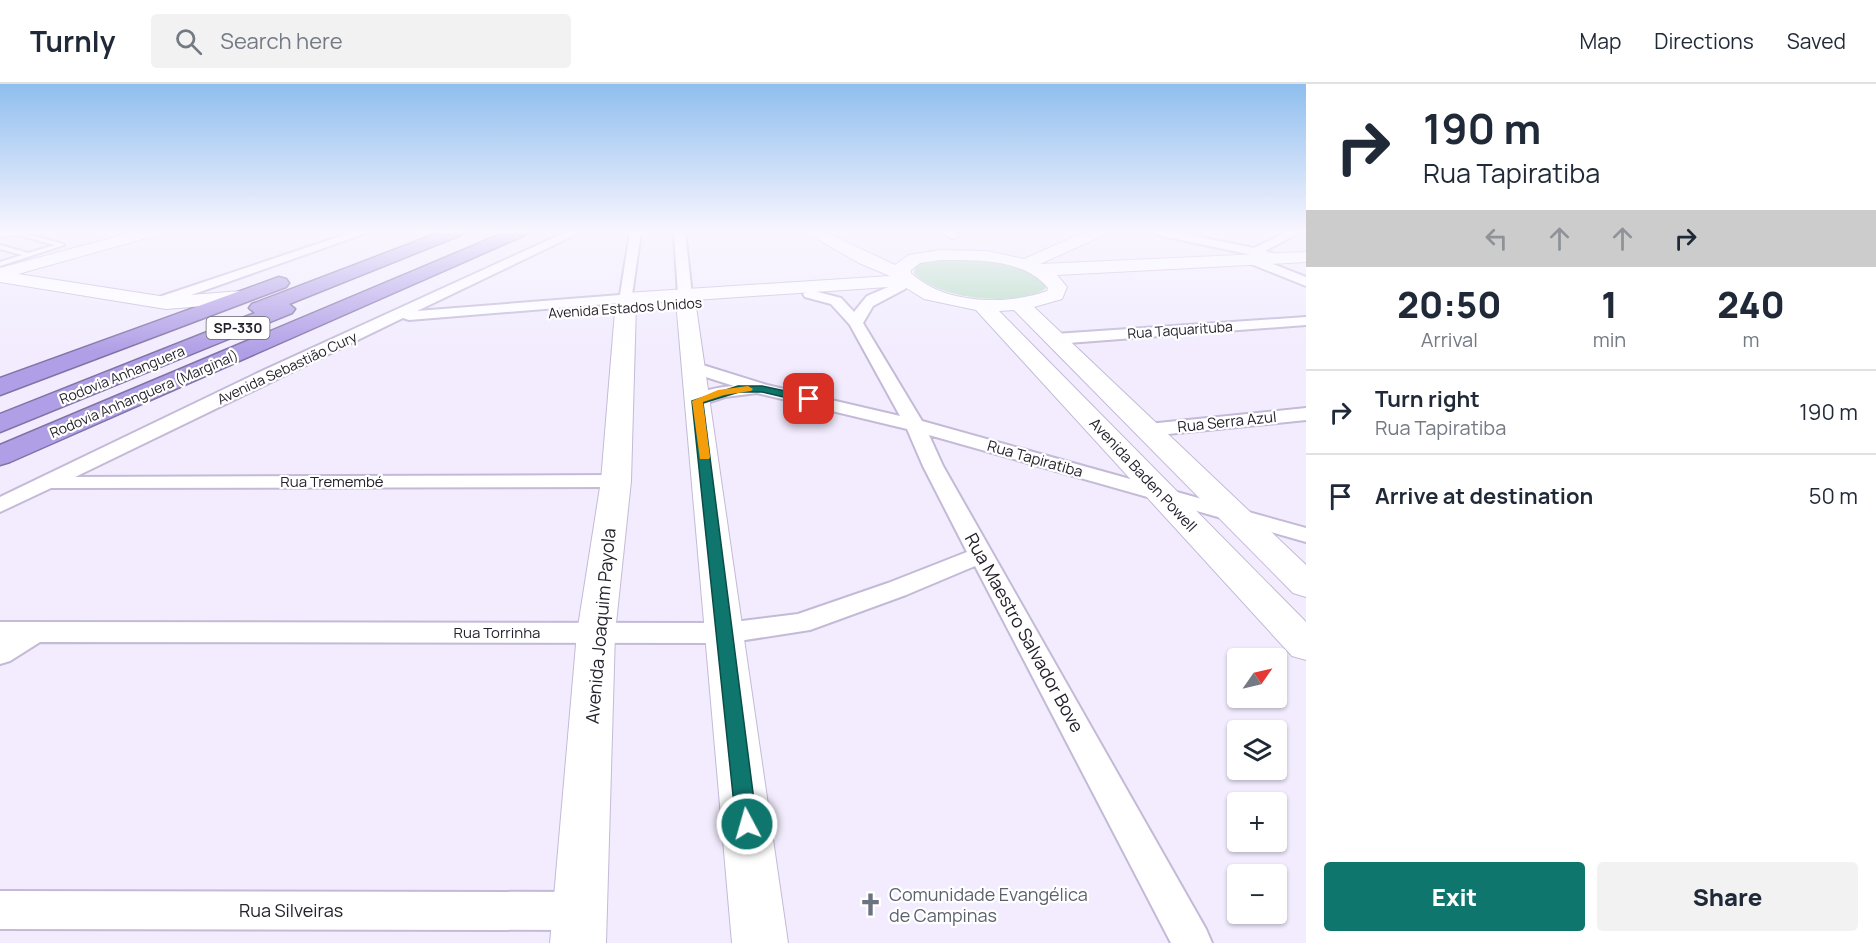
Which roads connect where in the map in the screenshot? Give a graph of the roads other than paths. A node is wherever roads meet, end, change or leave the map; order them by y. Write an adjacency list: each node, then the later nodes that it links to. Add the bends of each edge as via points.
1 (248, 272): 19 (street)
2 (309, 272): 17 (highway)
3 (352, 272): 32 (highway, Rodovia Anhanguera / SP-330)
4 (377, 272): 34 (highway, Rodovia Anhanguera / SP-330)
5 (426, 272): 38 (highway, Rodovia Anhanguera (Marginal))
6 (490, 272): 23 (street, Avenida Sebastião Cury)
7 (630, 272): 20 (street)
8 (683, 272): 18 (street)
9 (888, 272): 14 (main road)
10 (903, 272): 14 (main road)
11 (1036, 272): 22 (main road, via 1058,287 1055,295)
12 (1287, 272): 15 (street)
13 (0, 275): 19 (main road)
14 (905, 282): 16 (main road, Avenida Estados Unidos); 18 (main road, Avenida Estados Unidos); 21 (main road, via 954,300); 25 (street, via 867,302)
15 (1306, 282)
16 (810, 294): 18 (main road, Avenida Estados Unidos); 25 (street, Rua Maestro Salvador Bove, via 836,302)
17 (241, 297): 19 (main road); 27 (highway)
18 (686, 299): 20 (main road, Avenida Estados Unidos); 29 (main road)
19 (162, 302): 27 (main road, via 171,306 167,316)
20 (626, 304): 23 (street, Avenida Estados Unidos); 26 (street, Avenida Estados Unidos); 40 (main road, Avenida Joaquim Payola)
21 (981, 304): 22 (main road); 42 (main road, Avenida Baden Powell)
22 (1020, 305): 28 (main road)
23 (396, 316): 26 (street, Avenida Sebastião Cury)
24 (1306, 321): 28 (street, Rua Taquarituba)
25 (855, 323): 35 (street, Rua Maestro Salvador Bove)
26 (373, 328): 41 (street, Avenida Sebastião Cury)
27 (134, 337): 30 (highway)
28 (1055, 339): 36 (main road)
29 (696, 384): 31 (street, Rua Tapiratiba); 31 (street, Rua Tapiratiba); 51 (main road)
30 (0, 387)
31 (762, 389): 35 (street, Rua Tapiratiba)
32 (0, 409)
33 (1306, 414): 36 (street, Rua Serra Azul)
34 (0, 424)
35 (915, 425): 37 (street, Rua Tapiratiba); 39 (street, Rua Maestro Salvador Bove)
36 (1148, 430): 44 (main road)
37 (981, 444): 39 (street, via 947,451); 42 (street, Rua Tapiratiba)
38 (0, 456)
39 (933, 466): 46 (street, Rua Maestro Salvador Bove)
40 (616, 481): 41 (street, Rua Tremembé); 50 (main road, Avenida Joaquim Payola)
41 (48, 483): 43 (street, Avenida Sebastião Cury)
42 (1162, 495): 44 (street, Rua Tapiratiba); 52 (main road, Avenida Baden Powell)
43 (0, 506)
44 (1233, 515): 45 (street, Rua Tapiratiba); 47 (main road)
45 (1306, 535)
46 (981, 555): 51 (street, Rua Torrinha, via 800,623); 57 (street, Rua Maestro Salvador Bove)
47 (1306, 585)
48 (0, 632): 49 (street, Rua Torrinha)
49 (33, 633): 50 (street, Rua Torrinha); 53 (street)
50 (596, 633): 51 (street, Rua Torrinha); 55 (main road, Avenida Joaquim Payola)
51 (726, 633): 56 (main road)
52 (1306, 646)
53 (0, 654)
54 (0, 910): 55 (street, Rua Silveiras)
55 (580, 927)
56 (760, 943)
57 (1192, 943)

